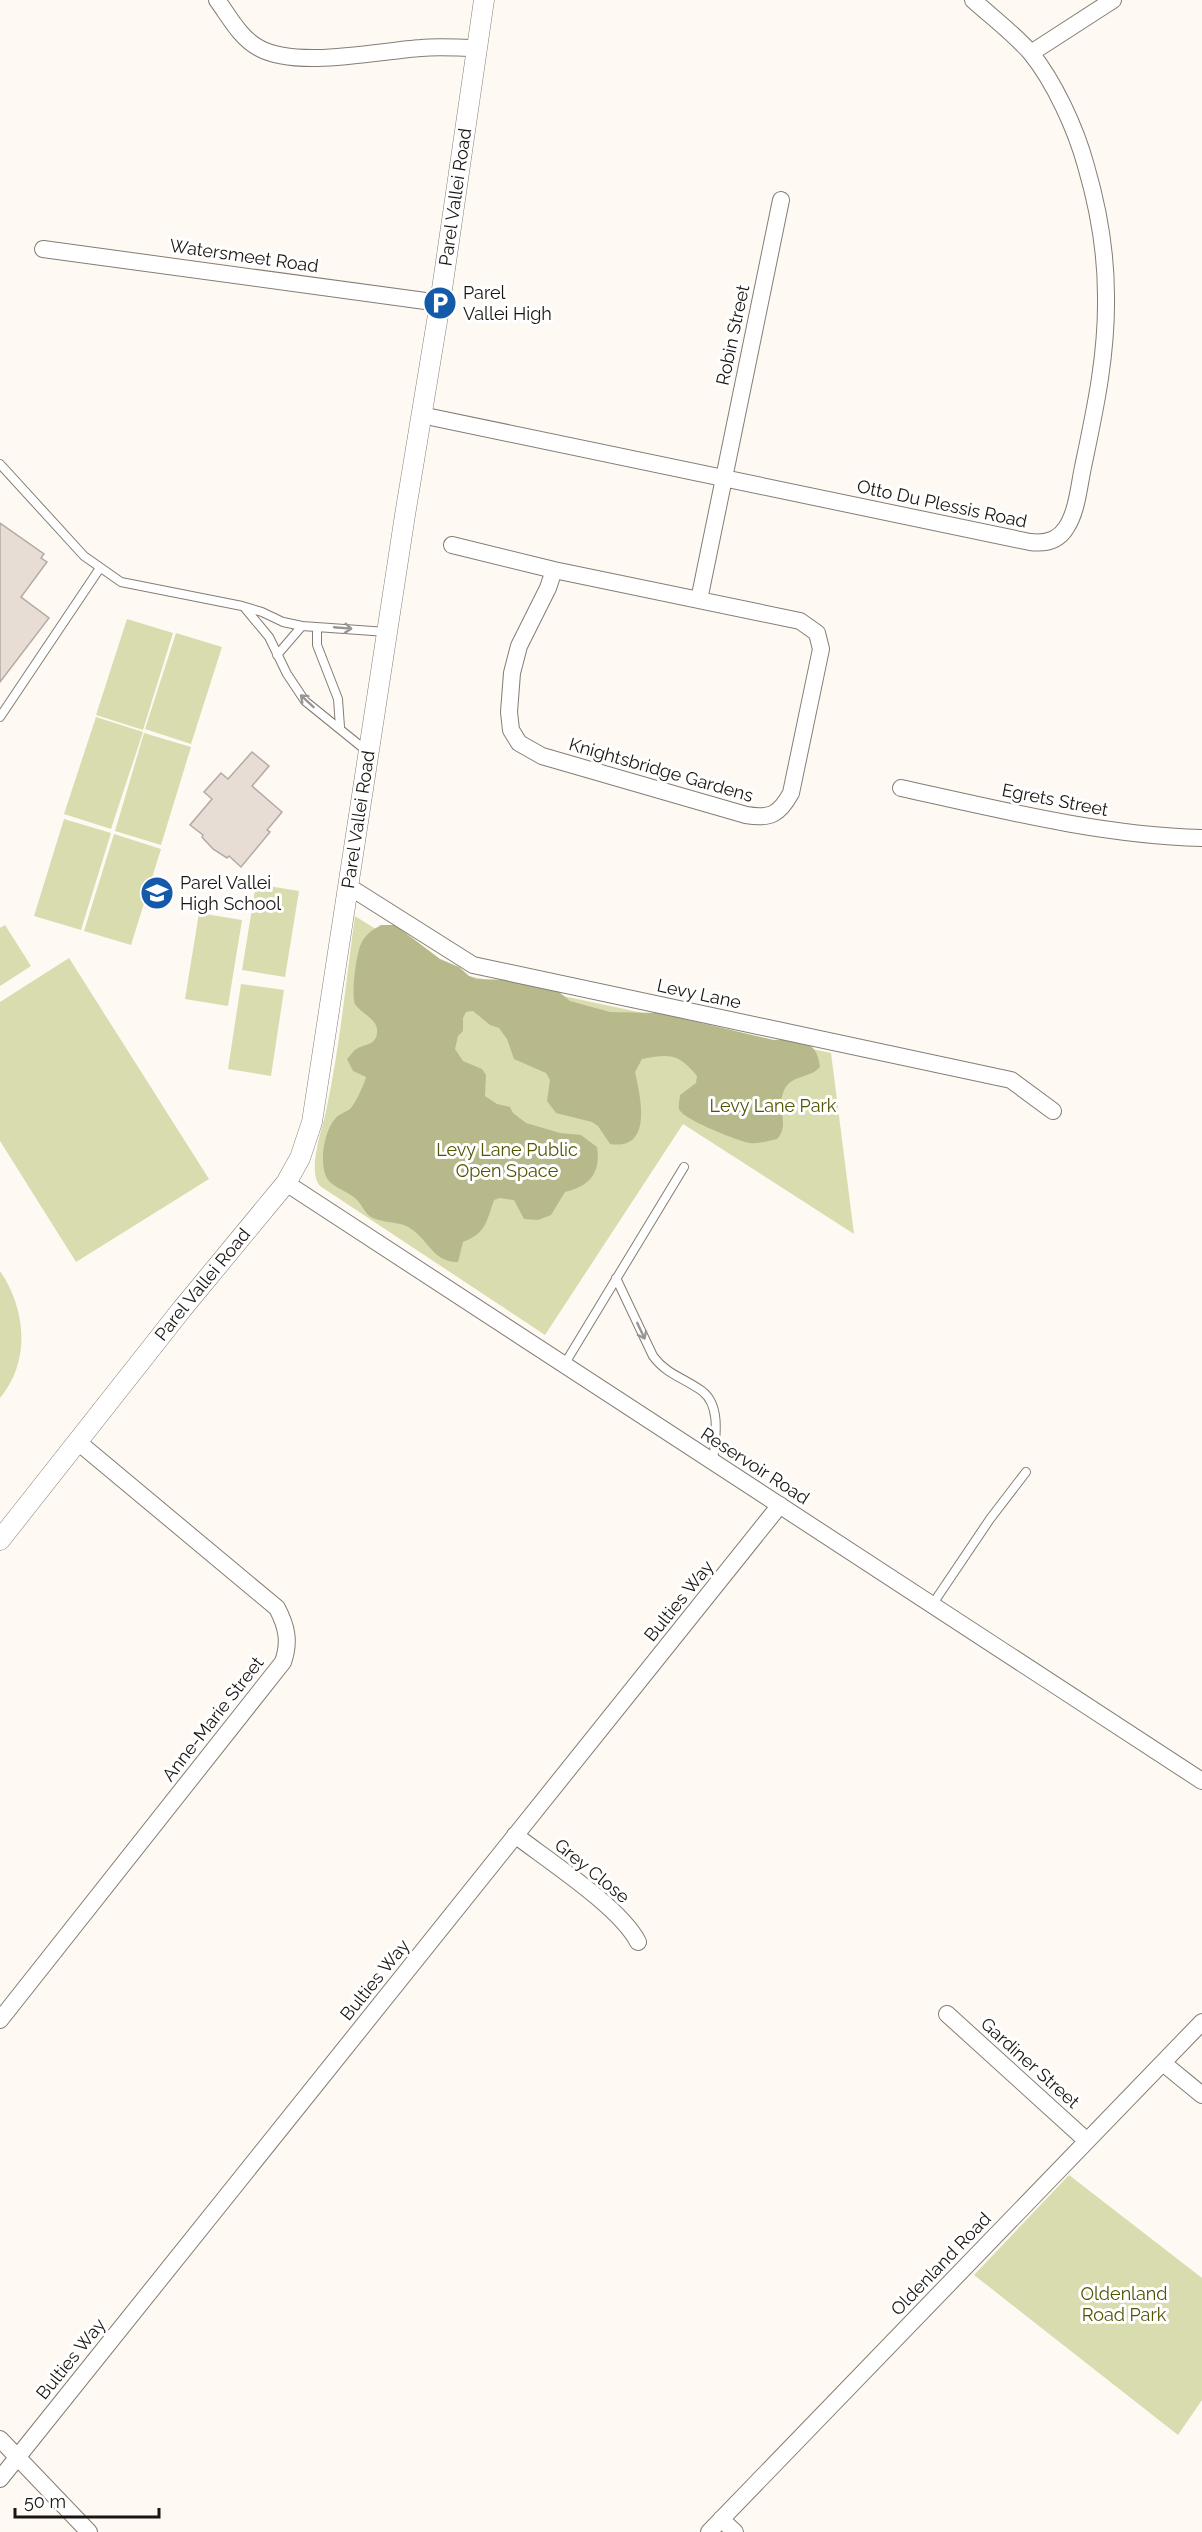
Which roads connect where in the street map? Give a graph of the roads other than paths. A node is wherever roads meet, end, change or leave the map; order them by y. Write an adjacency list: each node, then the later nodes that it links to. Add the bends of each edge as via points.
1 (217, 0): 5 (street, via 252,43 284,56)
2 (484, 0): 5 (street, Parel Vallei Road)
3 (973, 0): 6 (street, Otto Du Plessis Road)
4 (1113, 0): 6 (street)
5 (476, 48): 9 (street, Parel Vallei Road)
6 (1031, 53): 12 (street, Otto Du Plessis Road, via 1073,128 1086,166 1100,228 1106,294 1101,377 1072,516 1066,528 1050,541 1030,542)
7 (781, 200): 12 (street, Robin Street)
8 (43, 249): 9 (street, Watersmeet Road)
9 (440, 303): 10 (street, Parel Vallei Road)
10 (421, 415): 12 (street, Otto Du Plessis Road); 20 (street, Parel Vallei Road)
11 (0, 464): 14 (lane, via 84,556)
12 (724, 478): 16 (street)
13 (452, 545): 15 (street, Knightsbridge Gardens)
14 (100, 568): 17 (lane, via 131,586); 22 (lane)
15 (554, 570): 16 (street, Knightsbridge Gardens); 16 (street, Knightsbridge Gardens, via 514,665 510,724 519,743 542,756 746,815 773,814 784,806 790,793 820,639 800,621)
16 (699, 600)
17 (242, 606): 18 (lane); 21 (lane, via 263,628)
18 (302, 626): 19 (lane); 21 (lane)
19 (317, 627): 20 (lane, one-way to 20); 23 (lane, via 317,645 338,699)
20 (387, 632): 24 (street, Parel Vallei Road)
21 (278, 656): 23 (lane, one-way to 21, via 305,701)
22 (0, 717)
23 (340, 727): 24 (lane)
24 (369, 752): 27 (street, Parel Vallei Road)
25 (901, 788): 26 (street, Egrets Street, via 1085,828 1154,837)
26 (1202, 838)
27 (348, 886): 28 (street, Levy Lane, via 473,966 1011,1080); 30 (street, Parel Vallei Road, via 312,1122 300,1158)
28 (1053, 1112)
29 (684, 1167): 31 (lane)
30 (286, 1183): 32 (street, Reservoir Road); 33 (street, Parel Vallei Road)
31 (616, 1278): 32 (lane); 34 (lane, one-way to 34, via 660,1366 709,1399 716,1430)
32 (564, 1365): 34 (street, Reservoir Road)
33 (78, 1442): 37 (street, Parel Vallei Road); 43 (street, Anne-Marie Street, via 278,1608 285,1624 287,1651 283,1662)
34 (713, 1463): 36 (street, Reservoir Road)
35 (1026, 1472): 38 (lane)
36 (780, 1505): 38 (street, Reservoir Road); 40 (street, Bulties Way)
37 (0, 1540)
38 (932, 1605): 39 (street, Reservoir Road)
39 (1202, 1781)
40 (515, 1835): 41 (street, Grey Close, via 614,1912); 49 (street, Bulties Way)
41 (638, 1942)
42 (947, 2014): 47 (street, Gardiner Street)
43 (0, 2020)
44 (1202, 2022): 45 (street, Oldenland Road)
45 (1163, 2063): 46 (street); 47 (street, Oldenland Road)
46 (1202, 2095)
47 (1087, 2141): 51 (street, Oldenland Road)
48 (0, 2439): 49 (street)
49 (17, 2457): 50 (street, Bulties Way); 52 (street)
50 (0, 2479)
51 (721, 2519): 53 (street, Oldenland Road); 54 (street)
52 (89, 2532)
53 (709, 2532)
54 (735, 2532)

